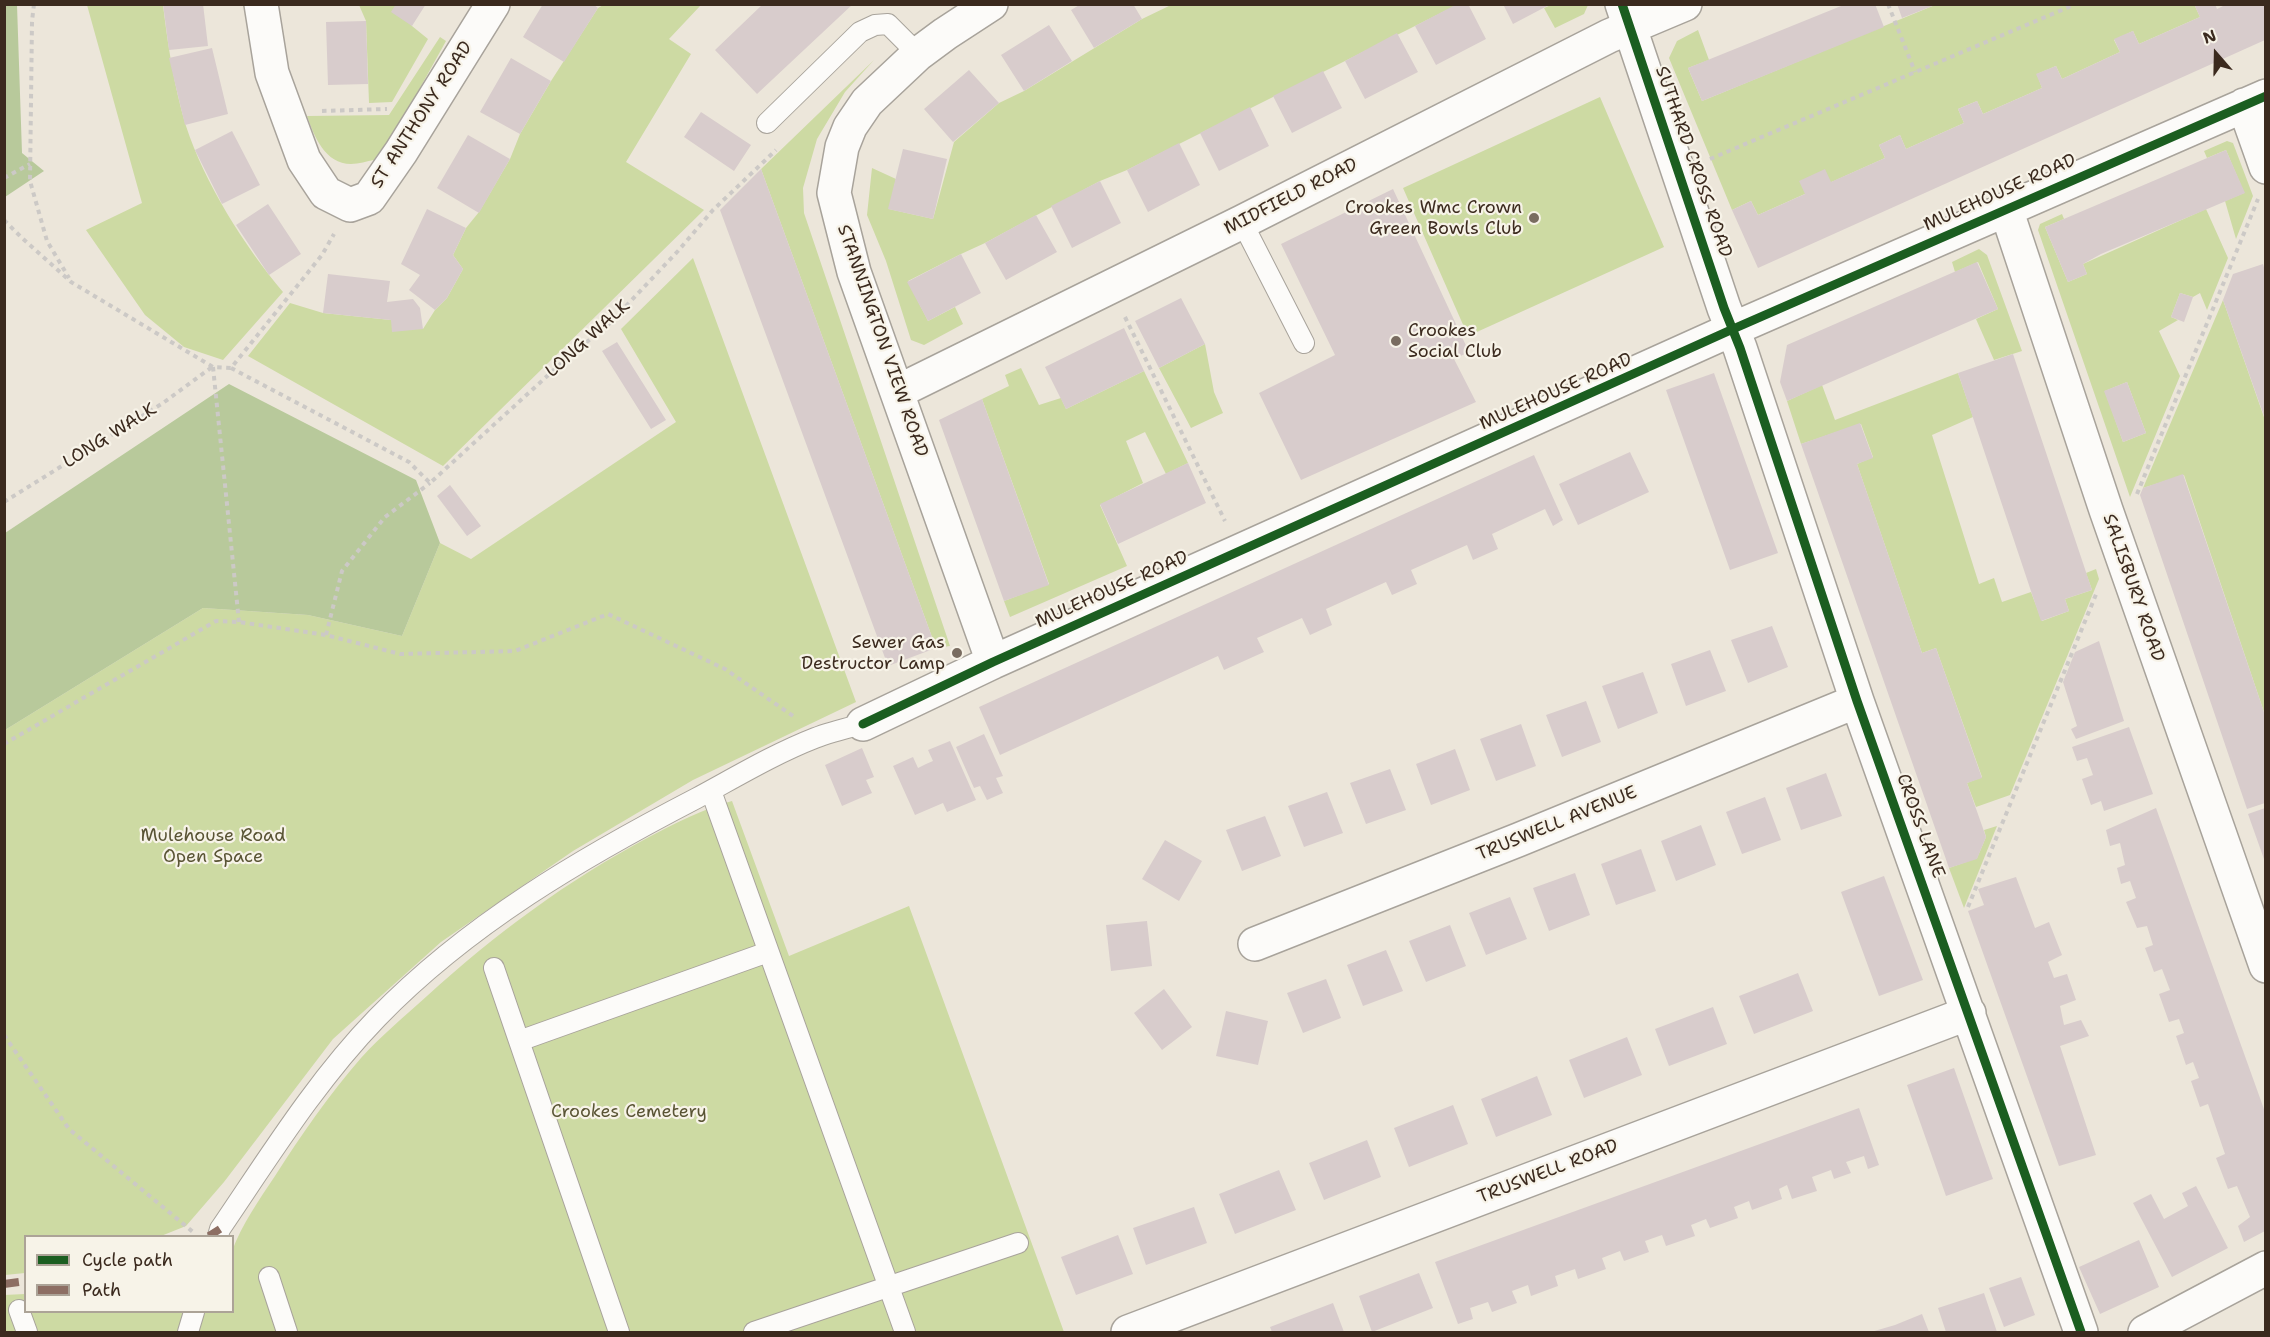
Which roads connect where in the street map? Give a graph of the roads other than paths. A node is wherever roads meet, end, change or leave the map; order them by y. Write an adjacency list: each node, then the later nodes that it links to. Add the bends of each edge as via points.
1 (261, 4): 2 (street, ST ANTHONY ROAD, via 272,74 304,160 326,193 350,205 369,198)
2 (493, 4)
3 (991, 4): 6 (street, STANNINGTON VIEW ROAD)
4 (1684, 4): 5 (street, MIDFIELD ROAD)
5 (1626, 16): 11 (street, MIDFIELD ROAD); 12 (street, SUTHARD CROSS ROAD)
6 (918, 54): 8 (lane, via 888,24 875,25 860,32); 14 (street, STANNINGTON VIEW ROAD, via 867,102 850,127 842,147 834,193 855,272)
7 (2255, 101): 9 (street); 10 (street, MULEHOUSE ROAD)
8 (767, 123)
9 (2265, 167)
10 (2006, 208): 12 (street, MULEHOUSE ROAD); 21 (street, SALISBURY ROAD, via 2127,573)
11 (1242, 222): 13 (lane); 14 (street, MIDFIELD ROAD)
12 (1733, 329): 15 (street, MULEHOUSE ROAD); 16 (street, CROSS LANE)
13 (1304, 343)
14 (898, 391): 15 (street, STANNINGTON VIEW ROAD)
15 (993, 662): 17 (street, MULEHOUSE ROAD)
16 (1857, 701): 19 (street, TRUSWELL AVENUE); 23 (street, CROSS LANE)
17 (863, 724): 18 (lane, via 815,738)
18 (711, 790): 20 (lane); 25 (lane, via 547,883 485,926 404,992 322,1082)
19 (1255, 944)
20 (768, 952): 24 (lane); 29 (lane)
21 (2265, 966)
22 (494, 968): 24 (lane)
23 (1969, 1013): 38 (street, TRUSWELL ROAD); 39 (street, CROSS LANE)
24 (519, 1041): 35 (lane)
25 (218, 1235)
26 (1018, 1244): 29 (lane)
27 (2265, 1268): 40 (street)
28 (268, 1277): 34 (lane)
29 (888, 1286): 36 (lane); 37 (lane)
30 (19, 1310): 32 (lane)
31 (193, 1313): 33 (lane)
32 (27, 1332)
33 (188, 1332)
34 (287, 1332)
35 (619, 1332)
36 (754, 1332)
37 (904, 1332)
38 (1128, 1332)
39 (2080, 1332)
40 (2145, 1332)

